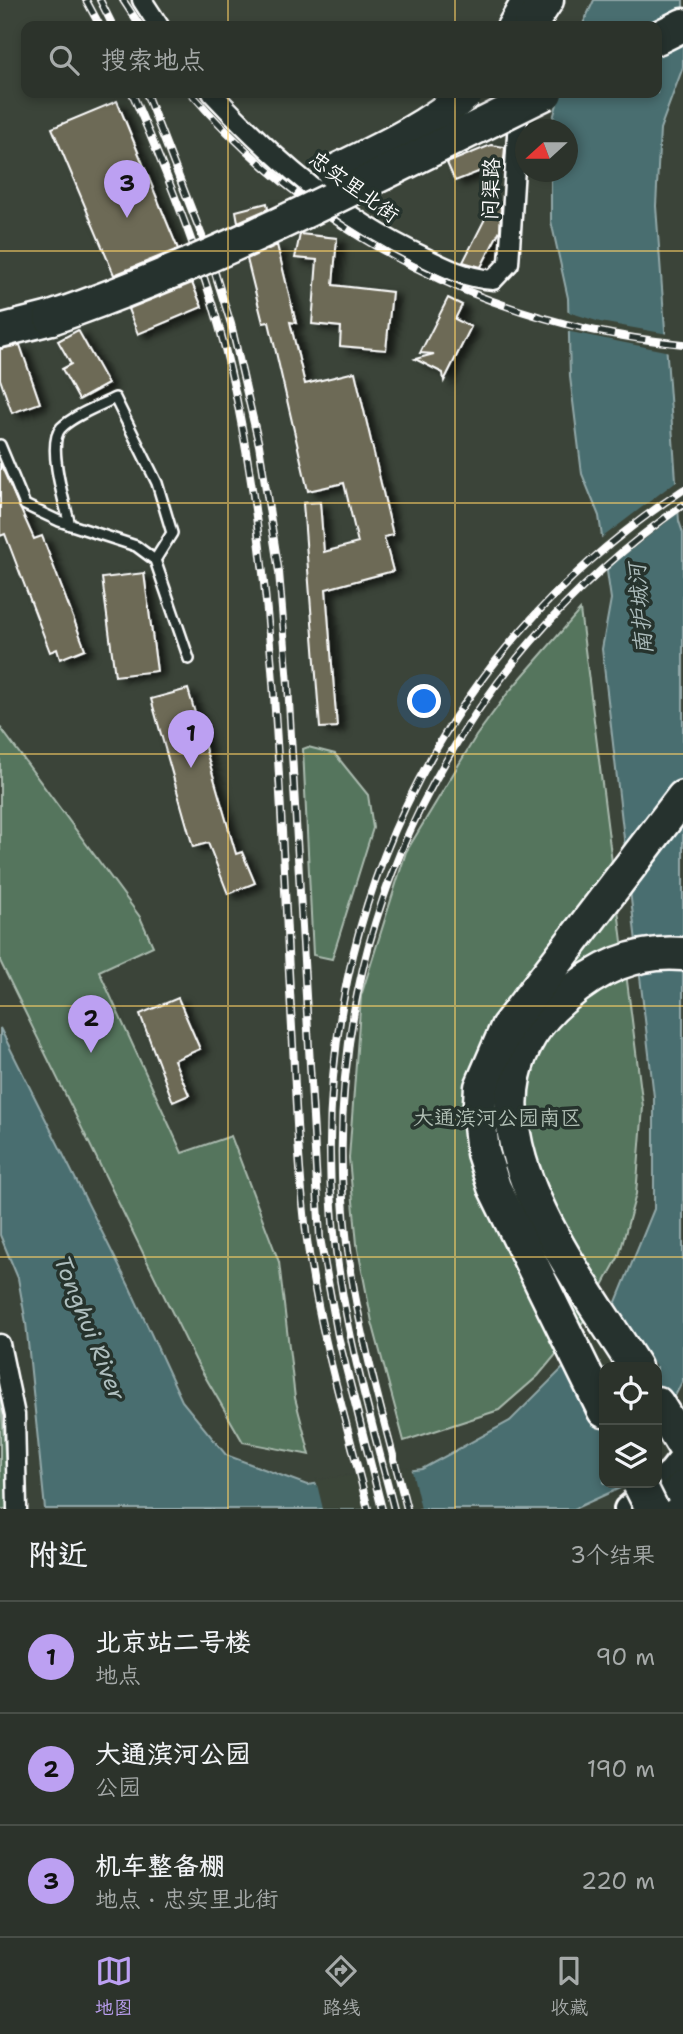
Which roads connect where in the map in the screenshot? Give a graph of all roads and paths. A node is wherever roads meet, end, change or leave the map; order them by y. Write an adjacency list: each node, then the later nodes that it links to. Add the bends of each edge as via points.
1 (142, 0): 5 (street)
2 (521, 0): 6 (street)
3 (530, 0): 7 (street)
4 (547, 0): 8 (highway)
5 (156, 21)
6 (509, 21)
7 (529, 21)
8 (532, 21)
9 (683, 25): 10 (highway)
10 (662, 36)
11 (217, 98): 15 (street, 忠实里北街, via 262,146 353,219 470,278)
12 (461, 98): 16 (highway, bridge, via 390,145 142,265 100,284)
13 (520, 98): 15 (street, 问渠路, via 509,263)
14 (536, 98): 17 (highway, bridge, via 105,300)
15 (493, 280)
16 (0, 314)
17 (0, 331)
18 (0, 445): 19 (lane, via 25,505)
19 (70, 525): 20 (lane, via 136,546); 20 (lane, via 57,473 57,434 63,426 115,398 157,483 172,533)
20 (155, 560): 21 (lane)
21 (189, 659)
22 (683, 797): 26 (highway, via 507,1027 481,1087 483,1153 494,1187)
23 (683, 954): 25 (highway, via 632,957 604,968 556,1004 533,1032 517,1065 512,1100 512,1130 533,1198)
24 (0, 1346): 32 (street, via 15,1415)
25 (632, 1362)
26 (599, 1401)
27 (662, 1411): 28 (highway)
28 (683, 1446)
29 (683, 1457): 33 (street)
30 (683, 1487): 35 (highway)
31 (642, 1488): 34 (highway, bridge)
32 (18, 1509)
33 (627, 1509)
34 (652, 1509)
35 (661, 1509)

